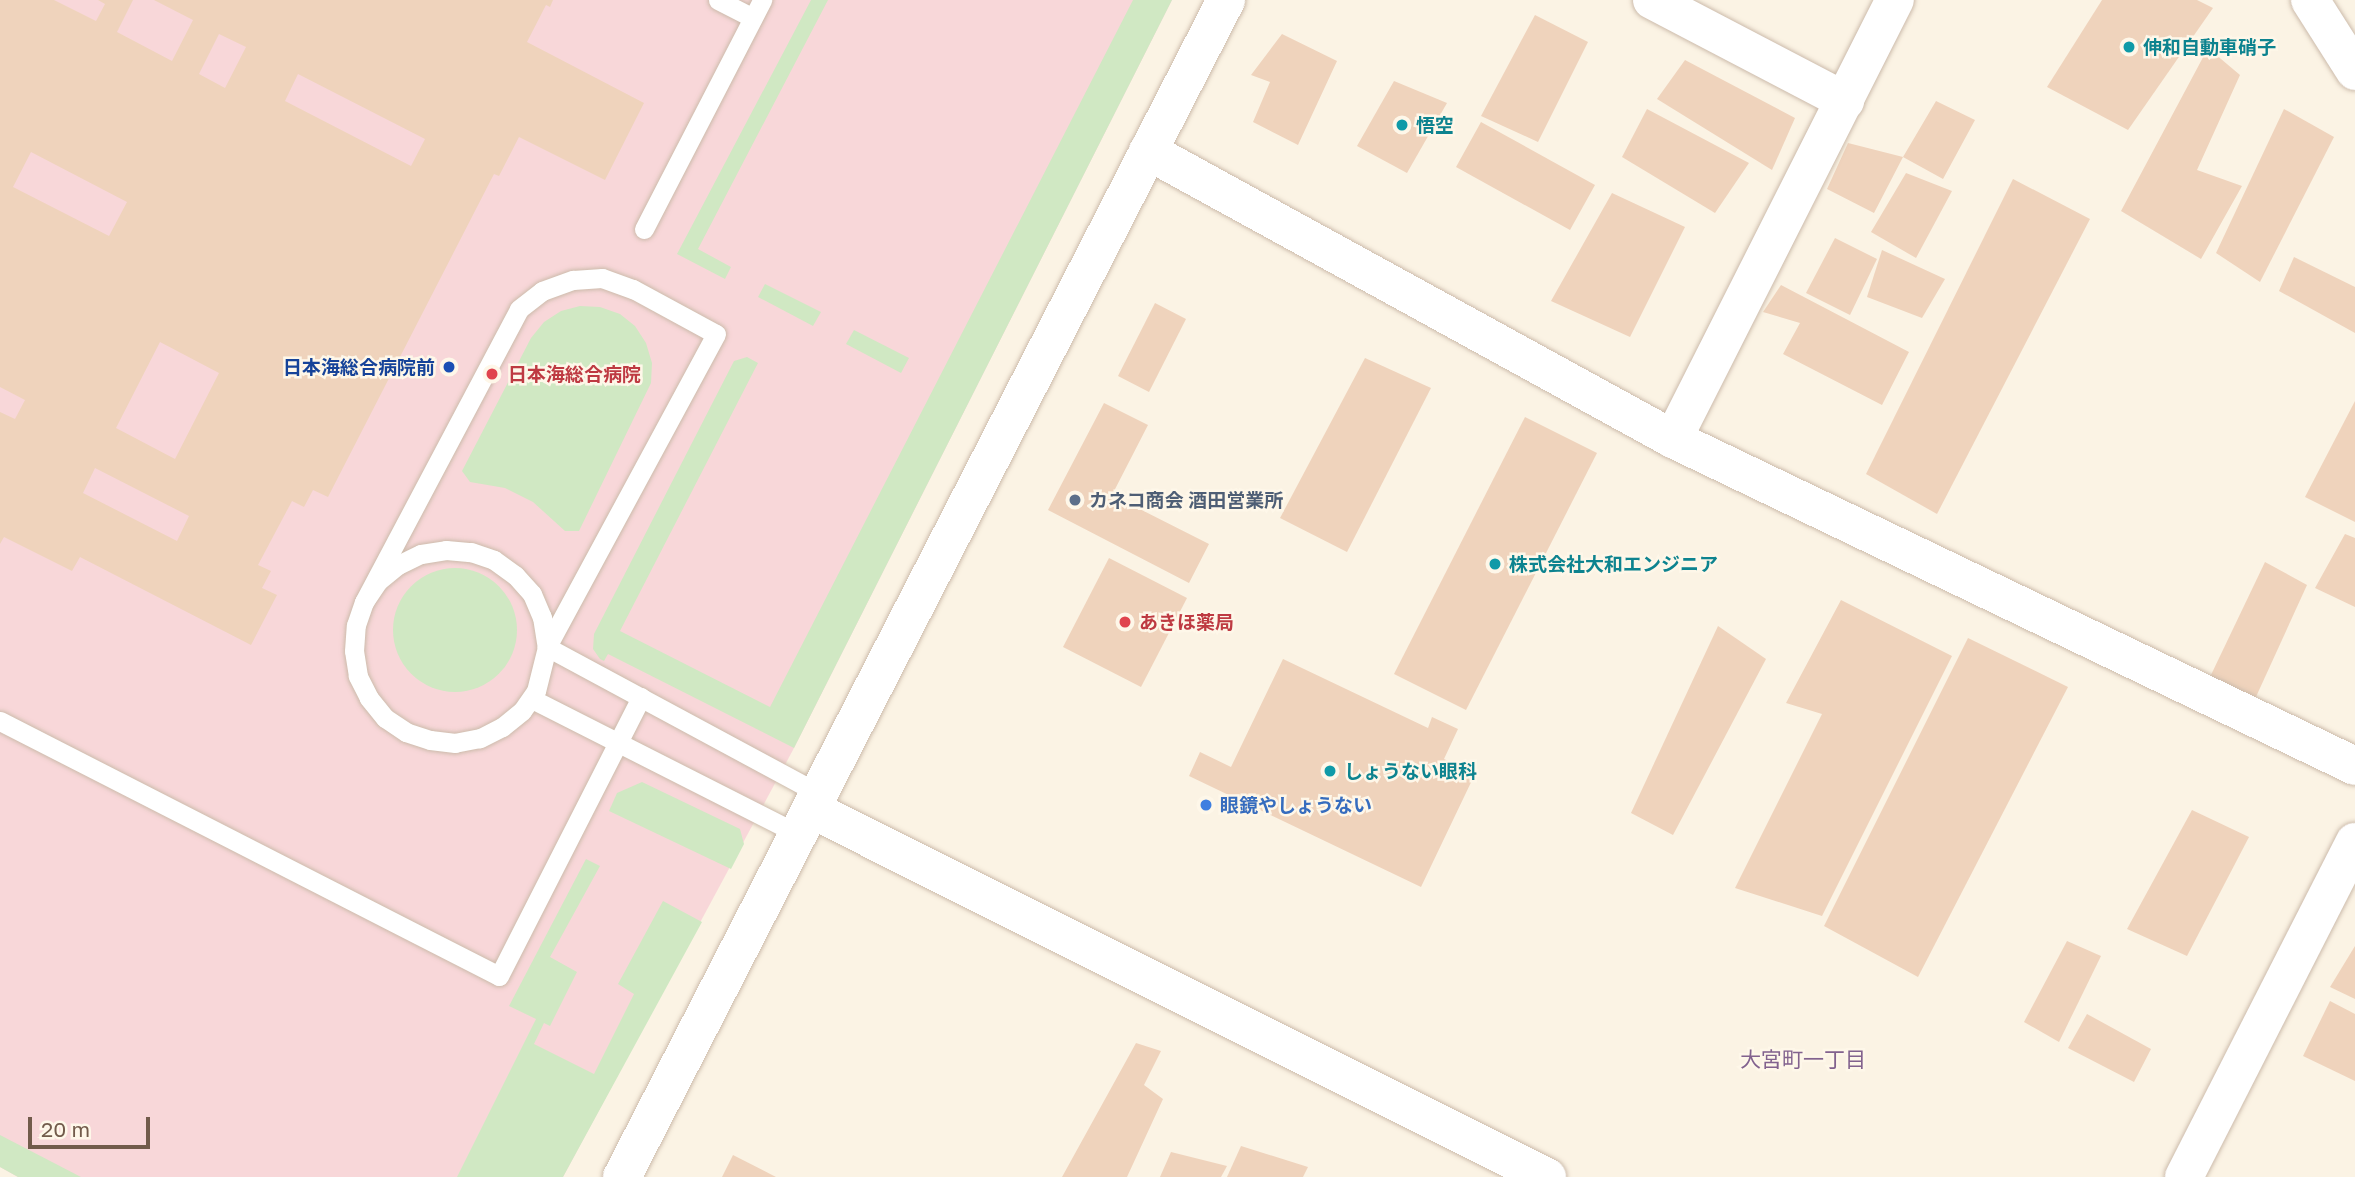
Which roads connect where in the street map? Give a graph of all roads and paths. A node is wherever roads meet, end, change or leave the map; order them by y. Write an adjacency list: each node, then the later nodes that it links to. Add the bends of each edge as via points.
1 (718, 0): 7 (lane)
2 (762, 0): 7 (lane)
3 (1226, 0): 10 (street)
4 (1652, 0): 9 (street)
5 (1895, 0): 9 (street)
6 (2310, 0): 8 (street)
7 (753, 18): 11 (lane)
8 (2355, 71)
9 (1845, 101): 12 (street)
10 (1148, 151): 12 (street); 20 (street)
11 (644, 229)
12 (1672, 439): 19 (street)
13 (364, 602): 14 (lane, via 378,581 421,554 471,552 495,560 532,594); 14 (lane, via 519,309 542,290 573,280 602,278 633,289 716,334); 16 (lane, via 356,625 358,676 385,718 406,732 455,743 480,738 502,727)
14 (547, 647): 15 (lane); 16 (lane, via 545,667)
15 (641, 697): 18 (lane); 20 (lane)
16 (532, 699): 18 (lane)
17 (0, 721): 18 (lane, via 499,976)
18 (618, 743): 20 (lane)
19 (2355, 766)
20 (809, 812): 22 (street); 23 (street)
21 (2355, 842): 24 (street)
22 (622, 1177)
23 (1547, 1177)
24 (2184, 1177)

